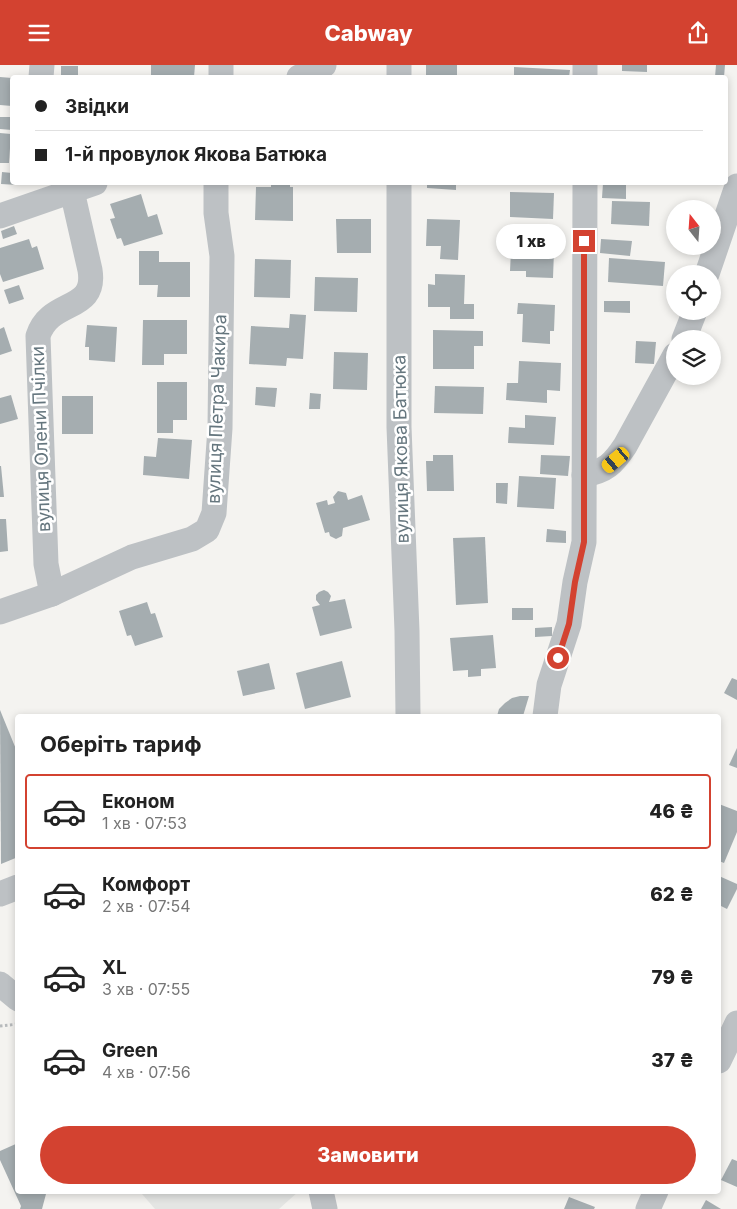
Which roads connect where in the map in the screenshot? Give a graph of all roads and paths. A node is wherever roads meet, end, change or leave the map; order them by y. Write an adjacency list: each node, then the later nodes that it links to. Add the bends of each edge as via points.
1 (324, 65): 2 (street)
2 (303, 75)
3 (216, 185): 13 (street, вулиця Петра Чакира, via 222,256 220,428 211,522 207,530 192,539 132,557)
4 (399, 185): 15 (street, вулиця Якова Батюка, via 398,427 408,631)
5 (585, 185): 12 (street)
6 (737, 186): 10 (street)
7 (83, 187): 8 (street); 13 (street, вулиця Олени Пчілки, via 92,279 90,289 85,297 46,319 38,336 46,564)
8 (44, 191): 9 (street)
9 (0, 216)
10 (710, 265)
11 (666, 371): 12 (street, via 616,460 607,468)
12 (584, 475): 16 (street, via 584,542 569,624 549,685)
13 (52, 594): 14 (street, вулиця Петра Чакира)
14 (0, 612)
15 (408, 714)
16 (545, 714)
17 (15, 888): 18 (street)
18 (0, 894)
19 (0, 984): 20 (street)
20 (15, 996)
21 (15, 1024): 22 (path)
22 (0, 1026)
23 (735, 1031): 24 (street)
24 (721, 1057)
25 (322, 1194): 27 (street)
26 (655, 1194): 28 (street)
27 (324, 1209)
28 (648, 1209)

